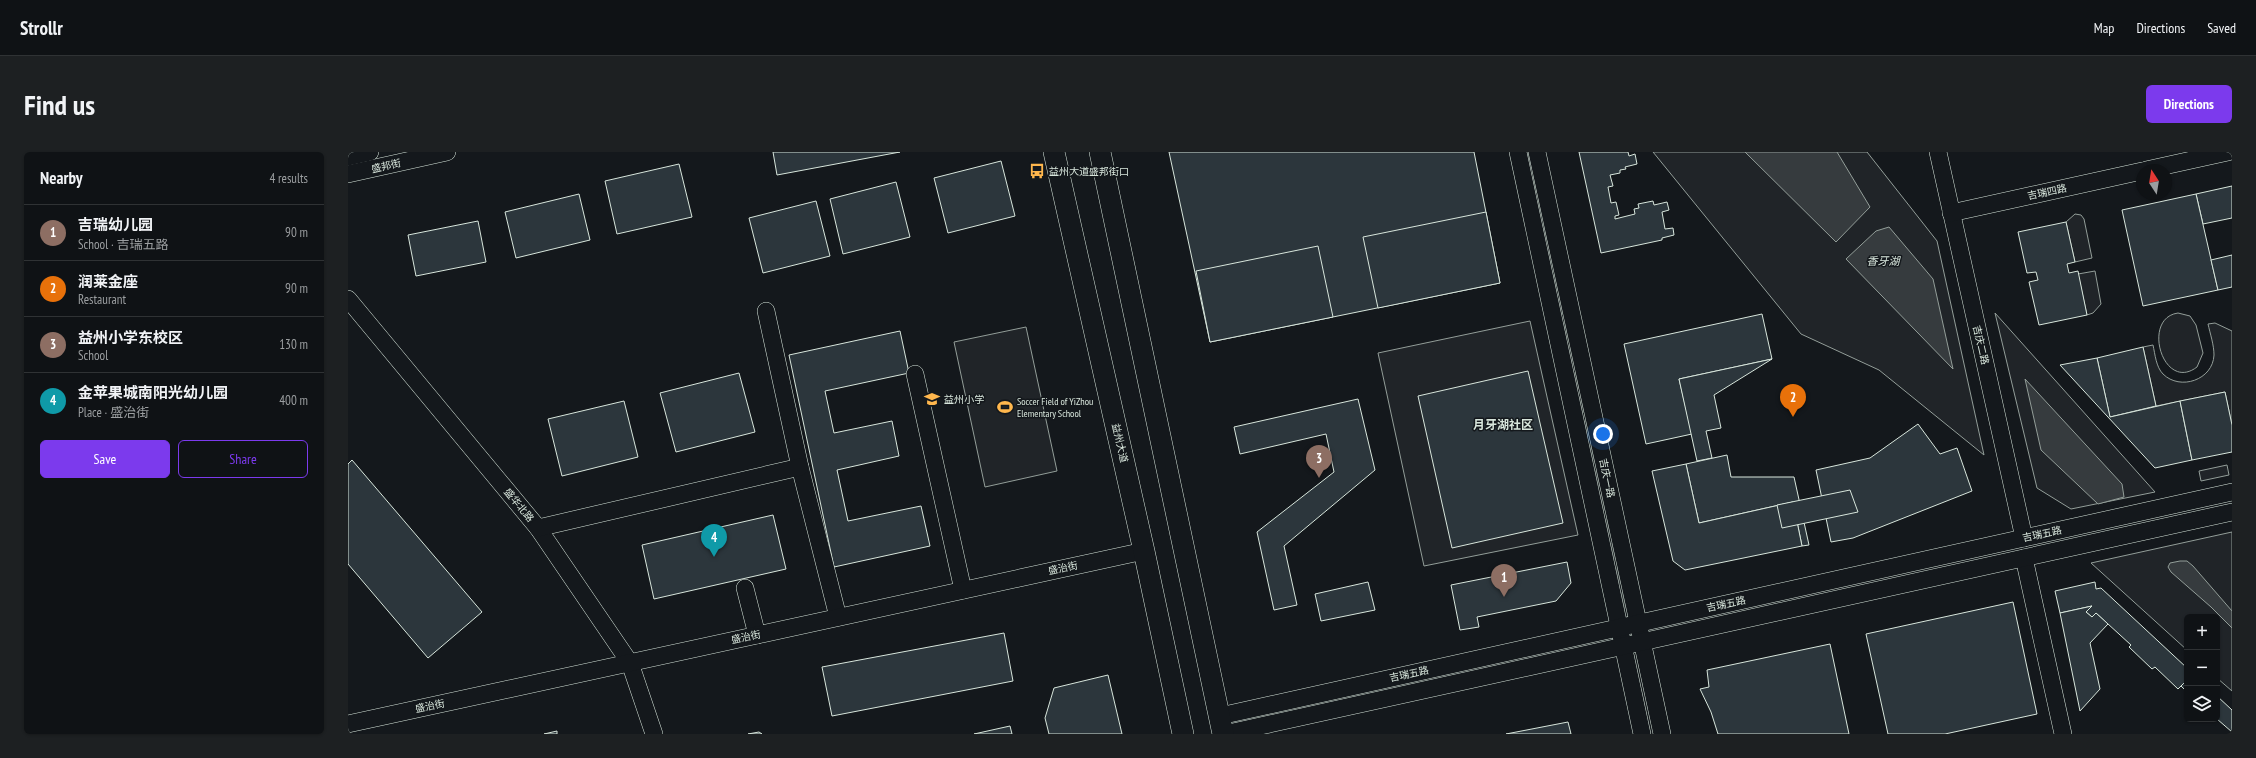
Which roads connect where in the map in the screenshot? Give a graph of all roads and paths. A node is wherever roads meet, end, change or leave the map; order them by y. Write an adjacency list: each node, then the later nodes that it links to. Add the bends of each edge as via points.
1 (370, 152): 9 (street, 盛邦街)
2 (447, 152): 12 (street, 盛邦街)
3 (1054, 152): 22 (main road, 益州大道)
4 (1100, 152): 34 (main road)
5 (1518, 152): 28 (street, 吉庆一路)
6 (1536, 152): 27 (street, 吉庆一路)
7 (1938, 152): 13 (street, 吉庆二路)
8 (2228, 152): 10 (street)
9 (348, 157)
10 (2172, 164)
11 (2136, 172): 13 (street, 吉瑞四路)
12 (348, 174)
13 (1951, 213): 21 (street, 吉庆二路)
14 (348, 299): 20 (street, 盛华北路)
15 (766, 311): 17 (street)
16 (915, 374): 25 (street)
17 (800, 467): 20 (street); 26 (street)
18 (2232, 492): 21 (street, 吉瑞五路)
19 (2232, 512): 23 (street, 吉瑞五路)
20 (538, 528): 32 (street, 盛华北路)
21 (2024, 538): 27 (street, 吉瑞五路)
22 (1144, 550): 25 (street, 盛治街); 36 (main road, 益州大道)
23 (2024, 558): 30 (street, 吉瑞五路); 39 (street)
24 (746, 588): 29 (street)
25 (963, 590): 26 (street, 盛治街)
26 (838, 617): 29 (street, 盛治街)
27 (1638, 624): 28 (street, 吉瑞五路); 30 (street, 吉庆一路)
28 (1620, 628): 31 (street, 吉庆一路); 34 (street, 吉瑞五路)
29 (757, 635): 32 (street, 盛治街)
30 (1642, 642): 31 (street, 吉瑞五路); 38 (street, 吉庆一路)
31 (1624, 646): 34 (street, 吉瑞五路); 37 (street, 吉庆一路)
32 (630, 663): 33 (street, 盛治街); 35 (street, 盛华北路)
33 (348, 724)
34 (1222, 728)
35 (654, 734)
36 (1182, 734)
37 (1642, 734)
38 (1662, 734)
39 (2063, 734)

